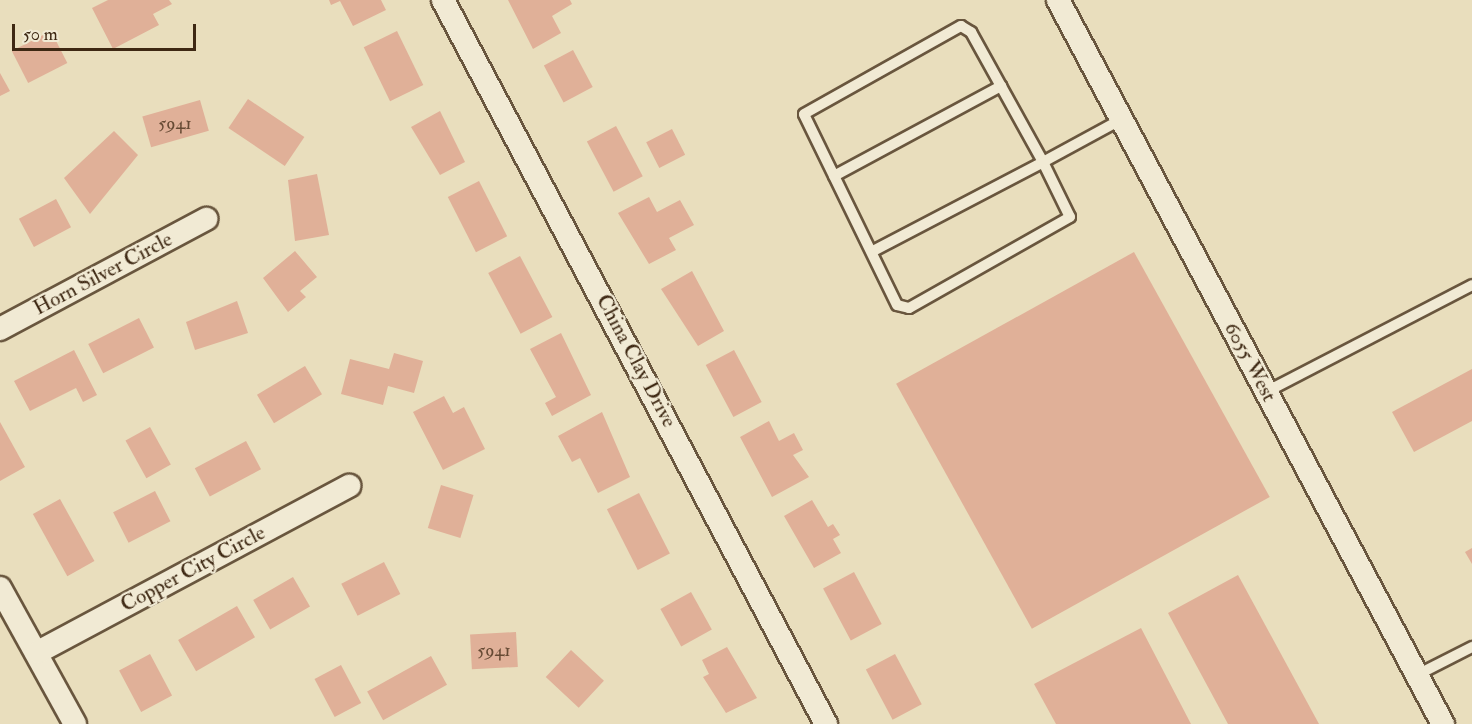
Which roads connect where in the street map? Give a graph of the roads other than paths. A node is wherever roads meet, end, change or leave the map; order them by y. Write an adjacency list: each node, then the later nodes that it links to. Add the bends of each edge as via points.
1 (443, 0): 18 (street, China Clay Drive)
2 (1058, 0): 4 (street, 6055 West)
3 (1001, 86): 5 (lane); 6 (lane); 6 (lane, via 971,32 962,26 804,114)
4 (1122, 119): 5 (lane); 11 (street, 6055 West)
5 (1043, 162): 8 (lane); 8 (lane, via 1070,212 1067,221 909,308 897,305 873,262)
6 (834, 176): 8 (lane)
7 (206, 219): 10 (street, Horn Silver Circle)
8 (875, 250)
9 (1472, 285): 11 (lane)
10 (0, 329)
11 (1266, 392): 16 (street, 6055 West)
12 (349, 486): 15 (street, Copper City Circle)
13 (0, 588): 15 (street)
14 (1472, 647): 16 (lane)
15 (38, 652): 17 (street)
16 (1417, 675): 19 (street, 6055 West)
17 (75, 724)
18 (826, 724)
19 (1443, 724)

